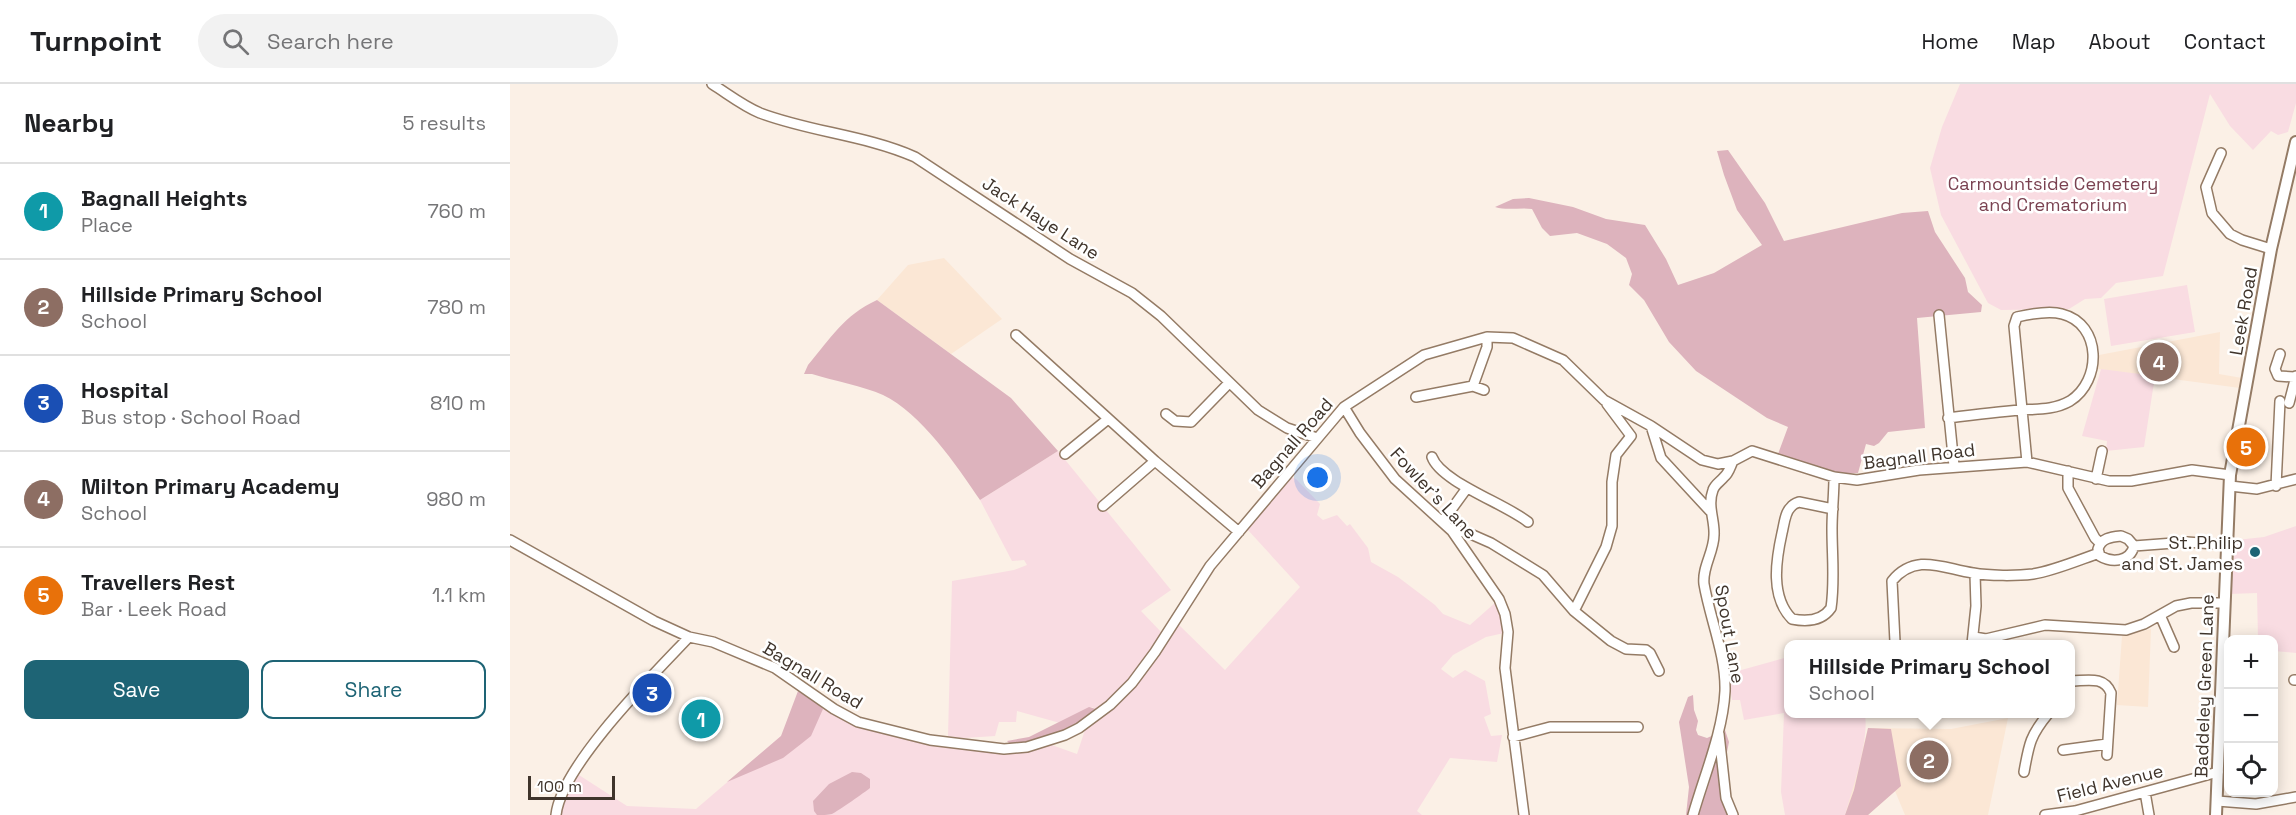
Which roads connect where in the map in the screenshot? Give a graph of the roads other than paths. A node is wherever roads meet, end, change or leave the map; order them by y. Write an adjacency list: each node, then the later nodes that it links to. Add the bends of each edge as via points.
1 (712, 84): 10 (street, Jack Haye Lane, via 761,113 811,129 889,146 915,157 1070,259 1132,293)
2 (2296, 142): 4 (main road, Leek Road)
3 (2222, 153): 4 (street, via 2206,187 2212,213 2230,234)
4 (2271, 249): 33 (main road, Leek Road)
5 (1939, 315): 18 (street)
6 (1016, 334): 19 (street)
7 (1487, 337): 11 (street); 14 (street, Bagnall Road, via 1513,338 1555,356 1573,368); 15 (street, Bagnall Road, via 1424,356)
8 (2280, 354): 9 (street, via 2275,369 2278,376)
9 (2295, 376): 34 (street, via 2284,401)
10 (1229, 382): 17 (street, via 1191,422 1176,421); 21 (street, Jack Haye Lane, via 1275,423)
11 (1473, 386): 12 (street); 13 (street)
12 (1484, 390)
13 (1416, 397)
14 (1604, 400): 20 (street, Bagnall Road); 50 (street, via 1631,436 1616,455 1612,526 1606,547)
15 (1344, 407): 21 (street, Bagnall Road); 39 (street, Fowler's Lane, via 1395,479)
16 (2022, 410): 16 (street, via 2014,326 2017,317 2052,313 2070,317 2092,339 2094,356 2088,378 2072,400 2060,406); 18 (street); 27 (street)
17 (1166, 414)
18 (1948, 418): 28 (street)
19 (1108, 419): 23 (street); 25 (street)
20 (1651, 426): 26 (street, Bagnall Road, via 1702,460 1718,464); 38 (street, via 1661,459)
21 (1317, 438): 42 (street, Bagnall Road)
22 (2102, 451): 31 (street)
23 (1065, 454)
24 (1432, 457): 35 (street, via 1435,464)
25 (1155, 461): 36 (street); 42 (street)
26 (1733, 461): 30 (street, Bagnall Road, via 1752,451); 38 (street, Spout Lane, via 1728,473 1714,486)
27 (2027, 462): 28 (street, Bagnall Road); 29 (street, Bagnall Road)
28 (1954, 466): 30 (street, Bagnall Road, via 1857,480)
29 (2068, 471): 31 (street, Bagnall Road); 44 (street, via 2068,488)
30 (1834, 477): 37 (street)
31 (2096, 479): 33 (street, Bagnall Road, via 2124,482 2192,470)
32 (2296, 479): 34 (street, Bagnall Road)
33 (2230, 481): 34 (street, Bagnall Road, via 2257,489); 45 (main road, Baddeley Green Lane)
34 (2276, 486)
35 (1467, 488): 39 (street); 40 (street)
36 (1103, 506)
37 (1833, 509): 37 (street, via 1799,502 1790,507 1787,515 1776,560 1777,585 1792,619 1820,618 1831,608)
38 (1710, 511): 61 (street, Spout Lane, via 1713,548 1704,580 1724,682)
39 (1443, 521): 41 (street, Fowler's Lane)
40 (1528, 522)
41 (1452, 531): 50 (street, via 1466,532 1491,543 1543,575); 62 (street, Fowler's Lane, via 1486,578 1505,614 1505,668)
42 (1239, 532): 52 (street, Bagnall Road, via 1201,577 1191,598 1132,683 1078,728 1027,747 1004,749 930,740 858,722 775,668 713,642)
43 (510, 540): 52 (street, Bagnall Road)
44 (2100, 543): 46 (street, via 2121,536); 47 (street)
45 (2227, 545): 46 (street, via 2187,542); 49 (main road, Baddeley Green Lane)
46 (2134, 546): 47 (street, via 2131,555 2120,560)
47 (2099, 553): 48 (street, via 2033,574)
48 (1975, 574): 53 (street, via 1939,564 1923,564 1899,573 1892,581); 54 (street)
49 (2224, 603): 51 (street, via 2191,603); 67 (main road, Baddeley Green Lane)
50 (1574, 611): 57 (street, via 1611,641 1626,649 1646,650)
51 (2160, 615): 55 (street, via 2126,630 2045,625); 56 (street)
52 (690, 637): 71 (street, via 632,698 580,762 562,793)
53 (1895, 640)
54 (1973, 640)
55 (1980, 640)
56 (2174, 647)
57 (1659, 671)
58 (2075, 681): 63 (street, via 2106,683 2111,693)
59 (2045, 718): 66 (street, via 2034,731)
60 (1638, 727): 62 (street, via 1550,727)
61 (1718, 728): 73 (street); 74 (street, via 1726,798)
62 (1514, 737): 72 (street, Fowler's Lane)
63 (2107, 744): 64 (street); 65 (street)
64 (2063, 750)
65 (2107, 754)
66 (2027, 768)
67 (2218, 772): 68 (street, Field Avenue); 70 (main road, Baddeley Green Lane)
68 (2145, 792): 75 (street, Field Avenue); 76 (street)
69 (2296, 797): 70 (street, via 2256,804)
70 (2217, 801): 77 (main road, Baddeley Green Lane)
71 (556, 815)
72 (1524, 815)
73 (1693, 815)
74 (1733, 815)
75 (2045, 815)
76 (2149, 815)
77 (2217, 815)

